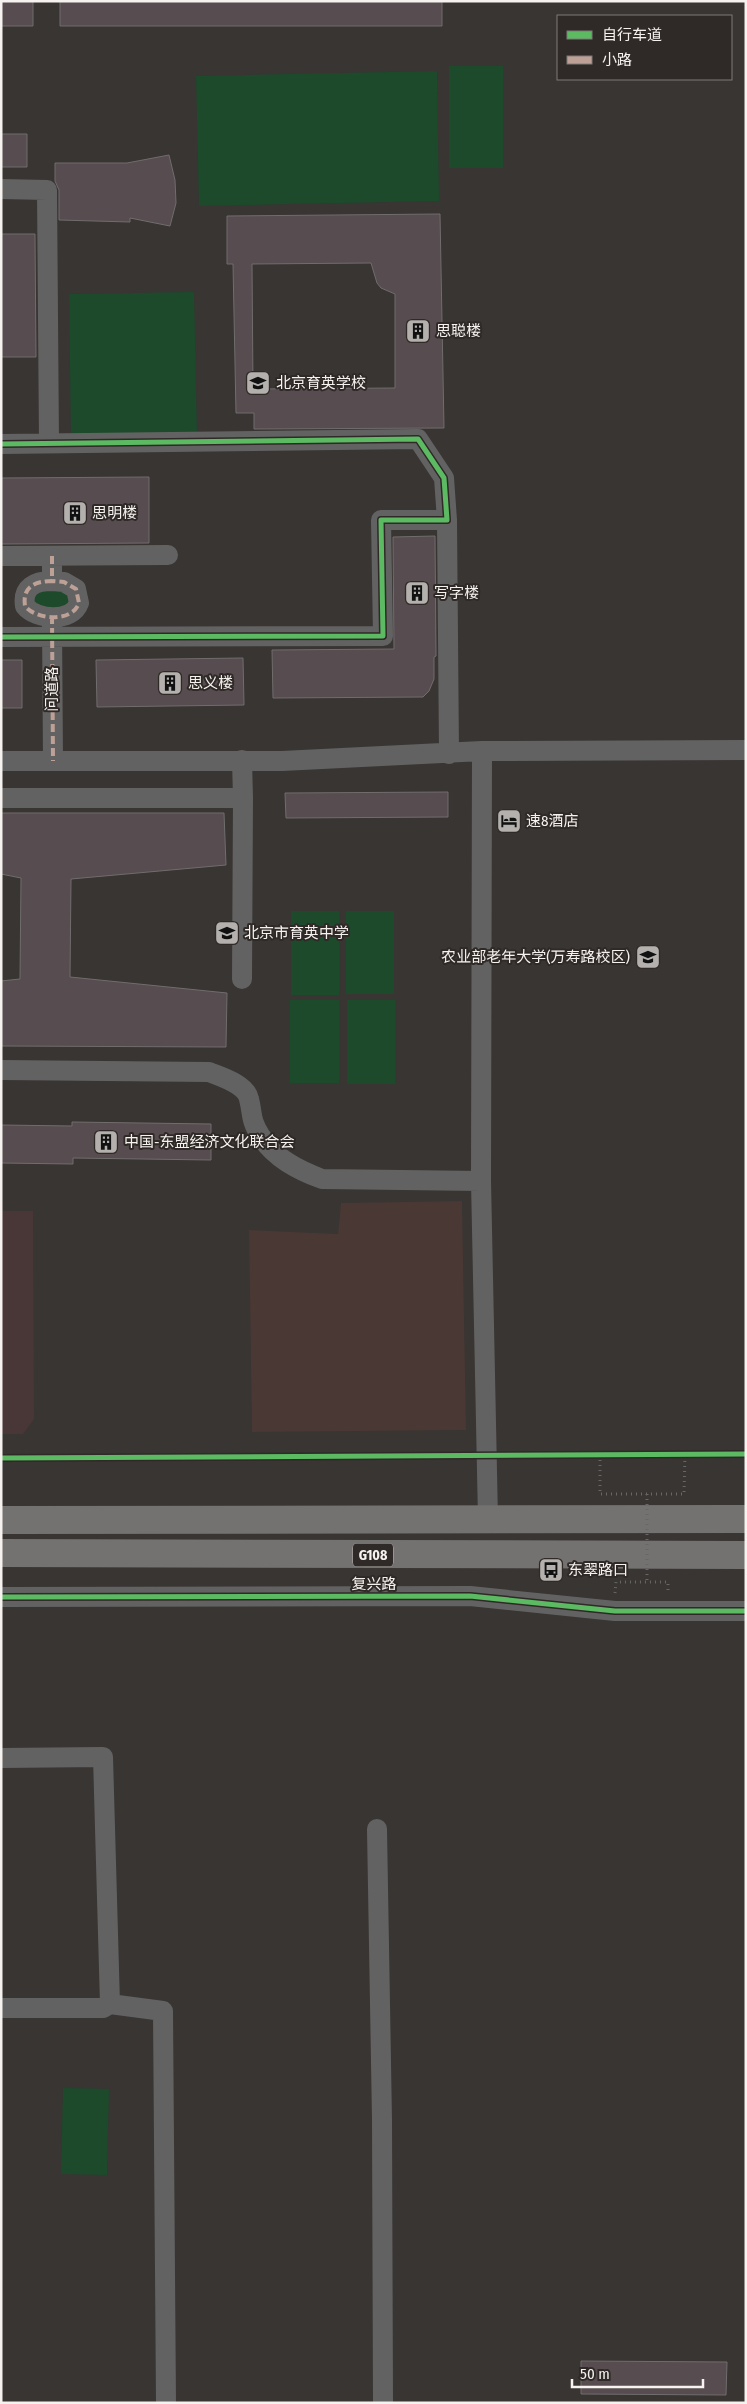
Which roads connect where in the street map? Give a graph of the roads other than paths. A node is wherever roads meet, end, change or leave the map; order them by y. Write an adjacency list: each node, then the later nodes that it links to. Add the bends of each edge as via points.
1 (1, 189): 2 (street, via 47,190)
2 (49, 443): 3 (street); 4 (street, via 418,439 444,478)
3 (1, 444)
4 (447, 520): 11 (street, via 381,520 383,636); 14 (street)
5 (168, 555): 7 (street)
6 (1, 556): 7 (street)
7 (52, 556): 8 (street)
8 (52, 581): 9 (street, via 75,586 79,603 70,614); 9 (street, via 35,583 24,597 25,606 30,611)
9 (52, 616): 11 (street, 问道路)
10 (1, 637): 11 (street)
11 (52, 637): 17 (street, 问道路)
12 (746, 750): 13 (street)
13 (482, 751): 14 (street); 22 (street)
14 (449, 754): 15 (street)
15 (242, 760): 17 (street); 19 (street)
16 (1, 761): 17 (street)
17 (53, 761)
18 (1, 798): 19 (street)
19 (243, 798): 20 (street)
20 (242, 979)
21 (1, 1070): 22 (street, via 209,1072 244,1090 249,1097 251,1119 261,1137 280,1157 322,1180)
22 (481, 1181): 23 (street)
23 (488, 1519): 24 (highway); 25 (highway)
24 (746, 1519)
25 (1, 1520)
26 (1, 1553): 27 (highway, 复兴路 / G108)
27 (746, 1556)
28 (1, 1597): 29 (street, 复兴路, via 470,1596 615,1611)
29 (746, 1611)
30 (1, 1758): 32 (street, via 103,1757)
31 (377, 1830): 35 (street)
32 (110, 2004): 33 (street, via 103,2008); 34 (street, via 163,2011)
33 (1, 2008)
34 (166, 2403)
35 (383, 2403)

